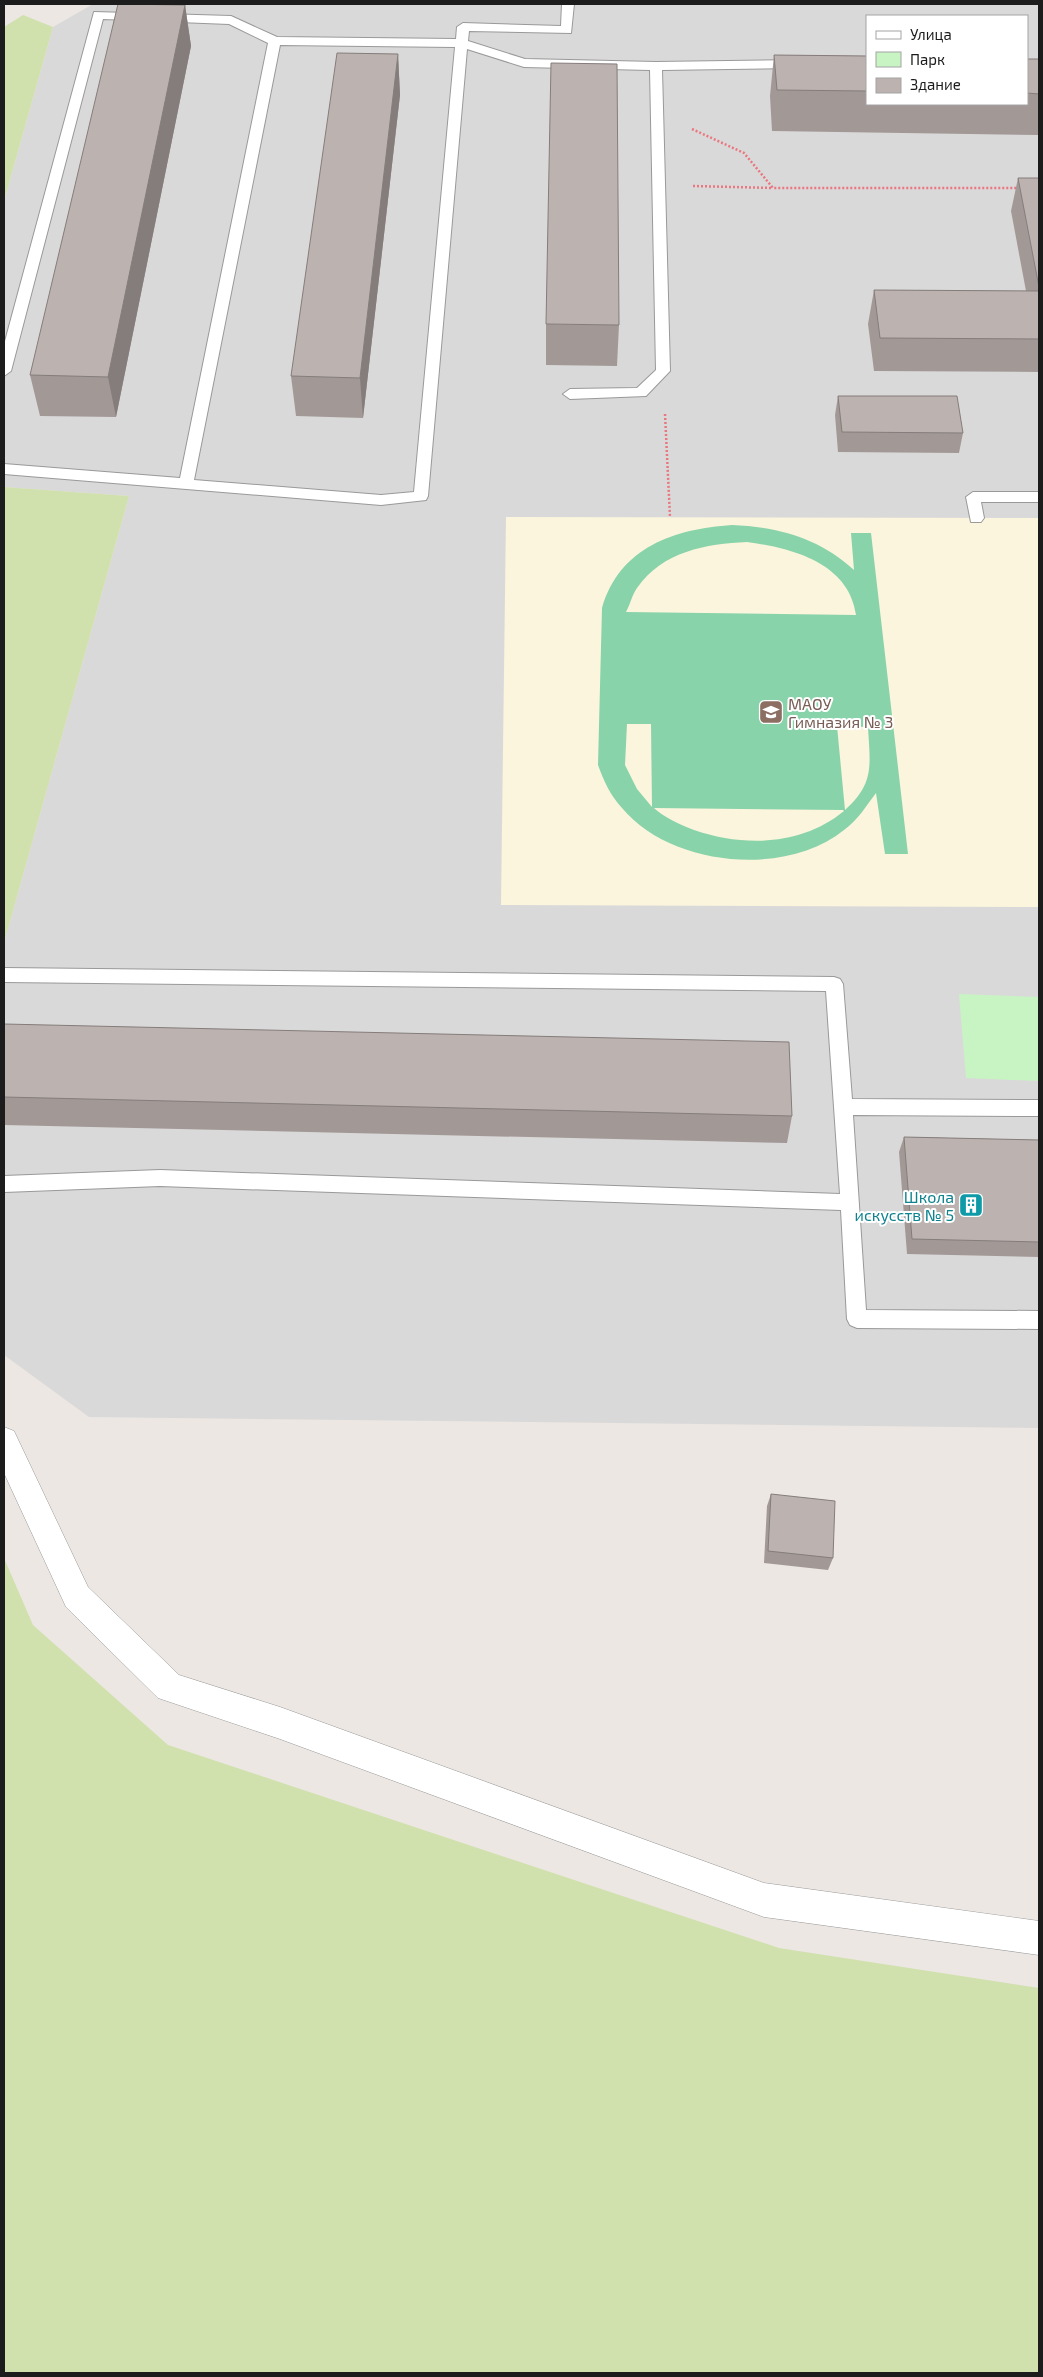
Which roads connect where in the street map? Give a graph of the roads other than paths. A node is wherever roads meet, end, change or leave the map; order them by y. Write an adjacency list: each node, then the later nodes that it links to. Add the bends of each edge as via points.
1 (235, 4): 4 (lane)
2 (568, 4): 6 (lane, via 567,30 462,27)
3 (100, 9): 4 (lane); 9 (lane)
4 (231, 20): 5 (lane)
5 (275, 41): 6 (lane); 12 (lane)
6 (460, 44): 8 (lane, via 524,63); 12 (lane, via 421,496 381,500)
7 (809, 64): 8 (lane)
8 (656, 66): 10 (lane, via 663,371 641,393)
9 (4, 370)
10 (570, 394)
11 (4, 469): 12 (lane)
12 (186, 484)
13 (1039, 497): 14 (lane, via 973,497)
14 (976, 518)
15 (4, 975): 16 (lane, via 834,984)
16 (843, 1107): 17 (lane); 19 (lane)
17 (1039, 1108)
18 (4, 1184): 19 (lane, via 160,1178)
19 (850, 1202): 20 (lane, via 857,1319)
20 (1039, 1320)
21 (4, 1442): 22 (street, via 77,1598 169,1687 280,1723 764,1900)
22 (1039, 1938)

